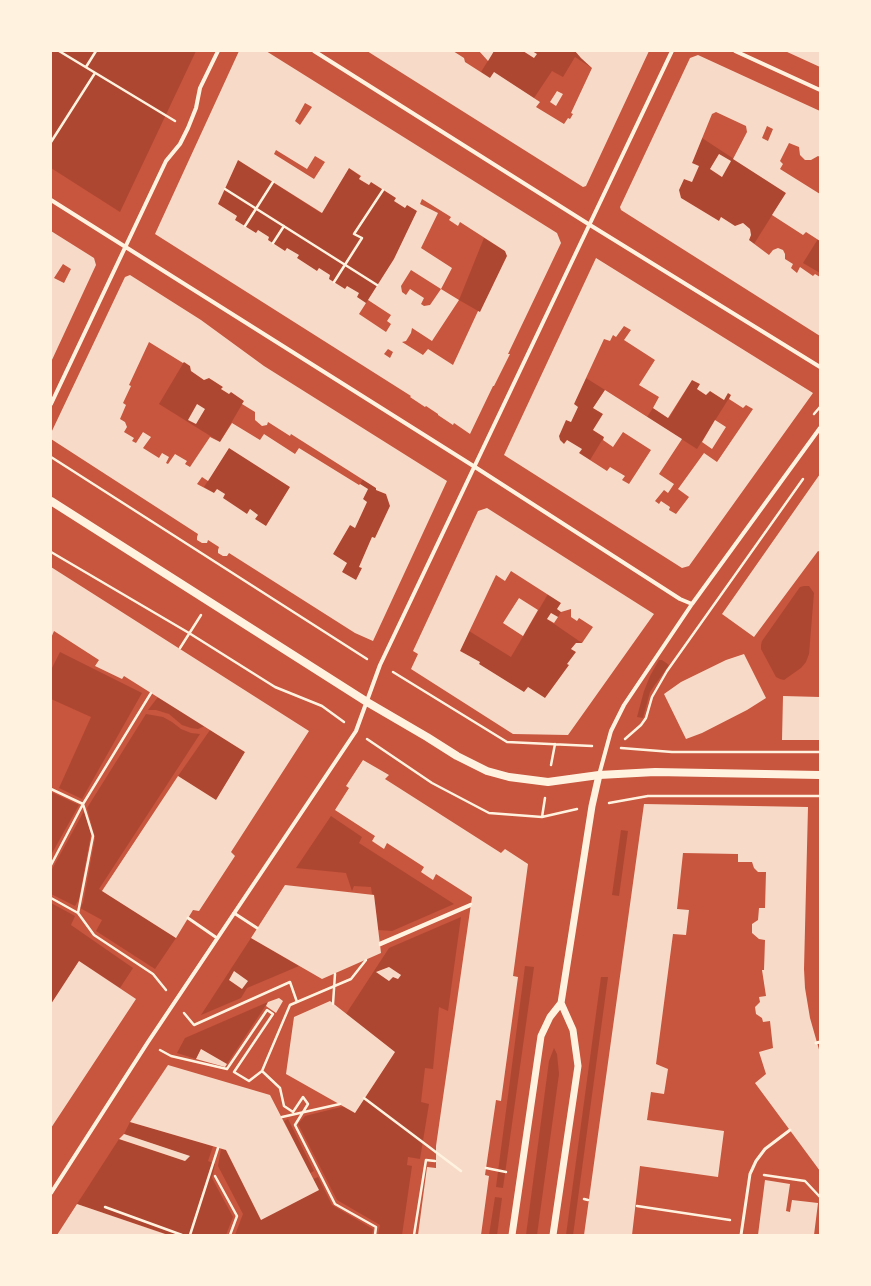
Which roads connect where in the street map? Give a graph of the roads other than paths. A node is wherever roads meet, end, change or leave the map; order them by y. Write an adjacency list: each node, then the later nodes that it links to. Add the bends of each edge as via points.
1 (218, 51): 8 (street, via 200,88 188,128 180,144 166,161)
2 (314, 51): 7 (street)
3 (672, 51): 7 (street)
4 (735, 51): 5 (street)
5 (820, 90)
6 (51, 200): 8 (street)
7 (590, 225): 9 (street); 12 (street)
8 (126, 248): 10 (street); 12 (street)
9 (820, 367)
10 (51, 404)
11 (820, 428): 14 (street)
12 (475, 467): 14 (street, via 680,599); 15 (street, via 380,666)
13 (51, 501): 15 (main road)
14 (692, 604): 16 (street, via 616,718)
15 (367, 702): 16 (main road, via 427,736 456,756 487,771 509,777 548,782); 18 (street, via 356,731)
16 (599, 775): 17 (main road, via 655,772); 22 (street)
17 (820, 775)
18 (234, 913): 20 (lane); 21 (street)
19 (188, 918): 21 (lane)
20 (258, 928)
21 (217, 938): 24 (street)
22 (561, 1003): 25 (street, via 550,1017 541,1036); 26 (street, via 573,1030 578,1066)
23 (790, 1130): 27 (lane, via 765,1149 756,1161 750,1174)
24 (51, 1193)
25 (512, 1235)
26 (553, 1235)
27 (741, 1235)

